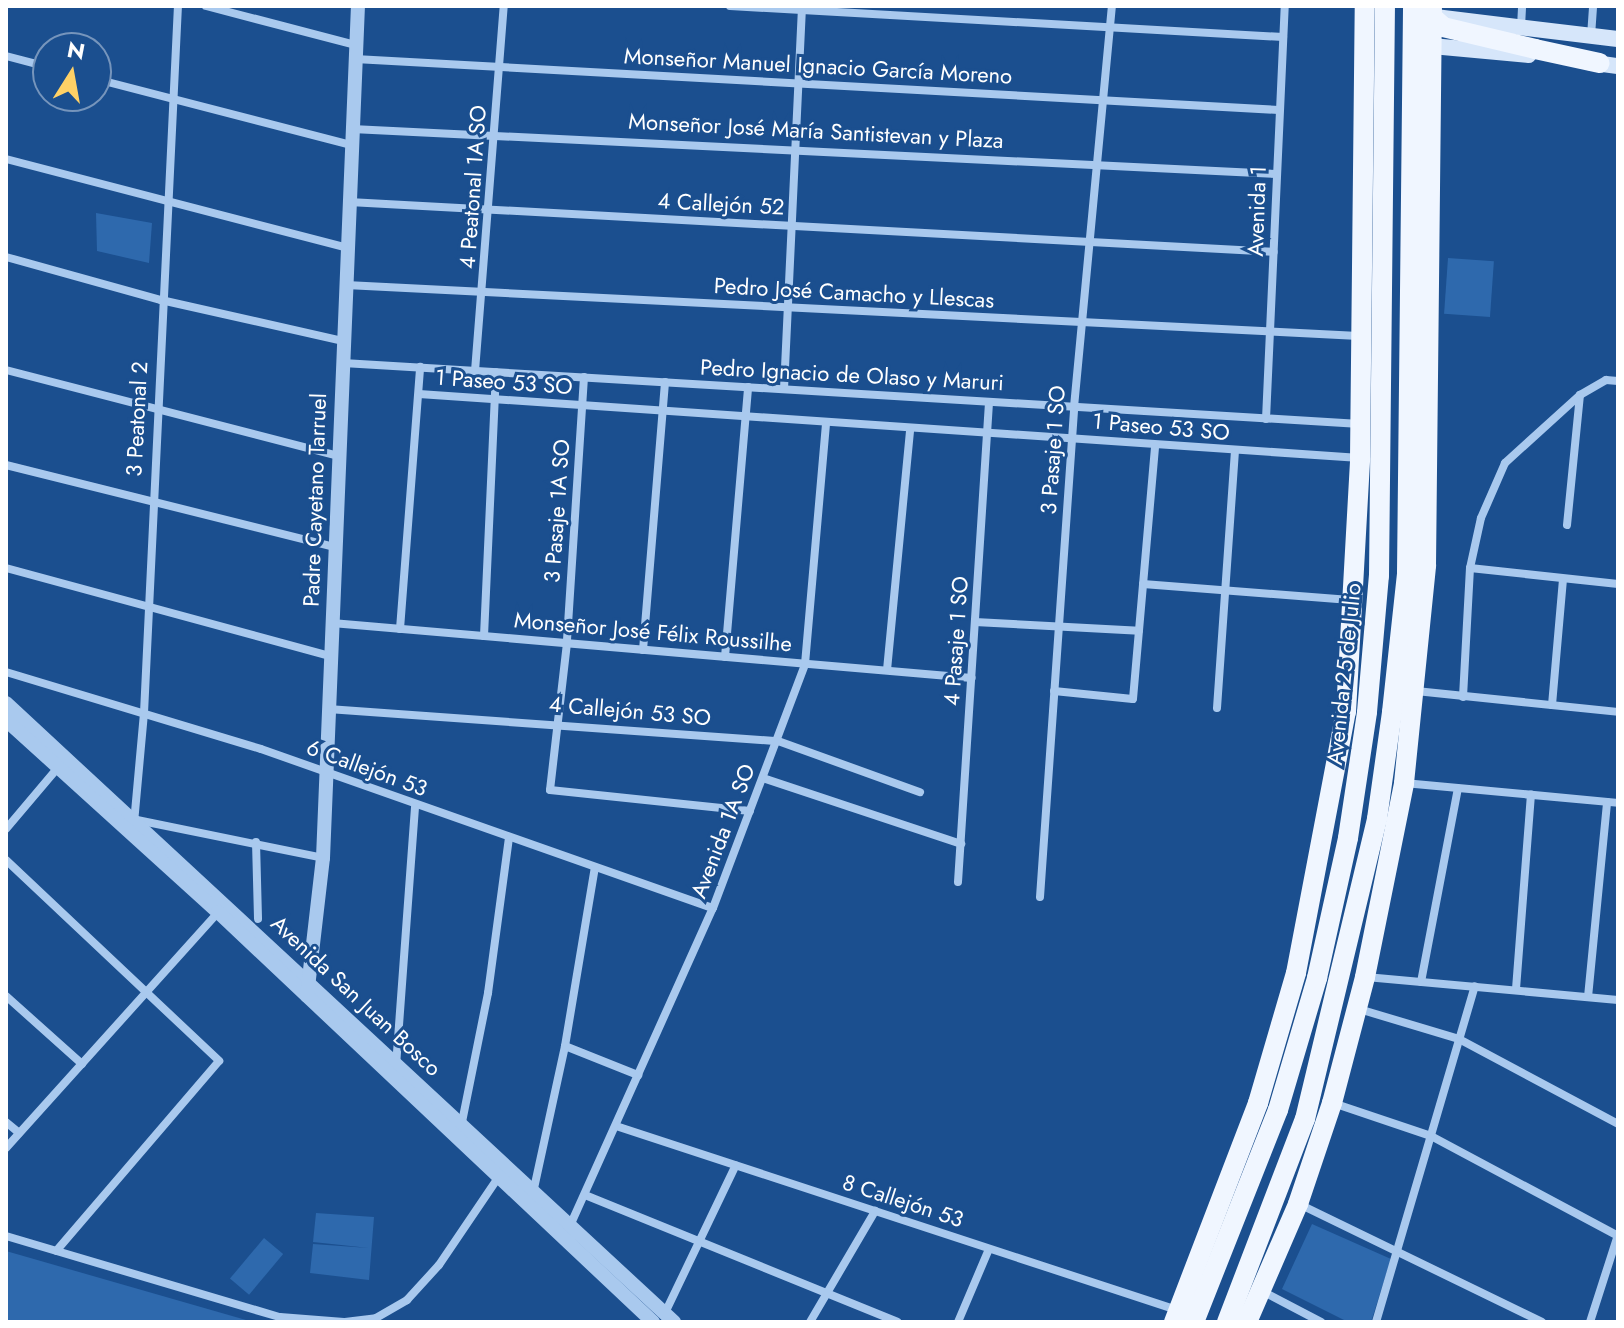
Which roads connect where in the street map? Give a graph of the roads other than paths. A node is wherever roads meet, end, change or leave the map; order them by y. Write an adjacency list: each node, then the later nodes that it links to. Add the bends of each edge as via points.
1 (178, 6): 27 (street, 3 Peatonal 2)
2 (206, 6): 20 (street, Monseñor Manuel Ignacio García Moreno)
3 (358, 6): 20 (street, Padre Cayetano Tarruel)
4 (504, 6): 24 (street, 4 Peatonal 1A SO)
5 (730, 6): 12 (street)
6 (1112, 6): 14 (street, 3 Pasaje 1 SO)
7 (1285, 6): 17 (street, Avenida 1)
8 (1365, 6): 51 (main road, Avenida 25 de Julio)
9 (1385, 6): 185 (main road, Avenida 25 de Julio, via 1379,576 1367,712 1348,838 1317,978 1278,1110 1228,1243)
10 (1522, 6): 15 (street)
11 (1593, 6): 16 (street)
12 (802, 8): 14 (street); 26 (street)
13 (1422, 10): 15 (main road); 19 (main road); 23 (main road, bridge, via 1443,27)
14 (1110, 26): 17 (street); 28 (street, 3 Pasaje 1 SO)
15 (1521, 27): 16 (main road)
16 (1591, 36): 18 (main road)
17 (1283, 37): 29 (street, Avenida 1)
18 (1618, 39)
19 (1422, 45): 23 (main road); 109 (main road, via 1426,565); 131 (main road, via 1407,573)
20 (356, 52): 24 (street, Monseñor Manuel Ignacio García Moreno); 30 (street, Padre Cayetano Tarruel)
21 (6, 56): 22 (street)
22 (32, 63)
23 (1608, 64)
24 (500, 67): 26 (street, Monseñor Manuel Ignacio García Moreno); 31 (street, 4 Peatonal 1A SO)
25 (112, 83): 27 (street)
26 (798, 83): 28 (street, Monseñor Manuel Ignacio García Moreno); 33 (street)
27 (174, 100): 32 (street); 37 (street, 3 Peatonal 2)
28 (1102, 100): 29 (street, Monseñor Manuel Ignacio García Moreno); 35 (street, 3 Pasaje 1 SO)
29 (1279, 110): 36 (street, Avenida 1)
30 (352, 129): 31 (street, Monseñor José María Santistevan y Plaza); 32 (street, Padre Cayetano Tarruel)
31 (495, 133): 33 (street, Monseñor José María Santistevan y Plaza); 39 (street, 4 Peatonal 1A SO)
32 (352, 145): 38 (street, Padre Cayetano Tarruel)
33 (795, 146): 35 (street, Monseñor José María Santistevan y Plaza); 40 (street)
34 (6, 159): 37 (street)
35 (1098, 166): 36 (street, Monseñor José María Santistevan y Plaza); 41 (street, 3 Pasaje 1 SO)
36 (1277, 174): 43 (street, Avenida 1)
37 (165, 201): 42 (street); 47 (street, 3 Peatonal 2)
38 (349, 202): 39 (street, 4 Callejón 52); 42 (street, Padre Cayetano Tarruel)
39 (490, 209): 40 (street, 4 Callejón 52); 46 (street, 4 Peatonal 1A SO)
40 (791, 226): 41 (street, 4 Callejón 52); 48 (street)
41 (1090, 243): 43 (street, 4 Callejón 52); 49 (street, 3 Pasaje 1 SO)
42 (347, 248): 45 (street, Padre Cayetano Tarruel)
43 (1274, 252): 50 (street, Avenida 1)
44 (6, 257): 47 (street)
45 (346, 285): 46 (street, Pedro José Camacho y Llescas); 52 (street, Padre Cayetano Tarruel)
46 (484, 293): 48 (street, Pedro José Camacho y Llescas); 56 (street, 4 Peatonal 1A SO)
47 (161, 300): 52 (street); 69 (street, 3 Peatonal 2)
48 (788, 309): 49 (street, Pedro José Camacho y Llescas); 62 (street)
49 (1082, 320): 50 (street, Pedro José Camacho y Llescas); 68 (street, 3 Pasaje 1 SO)
50 (1271, 330): 51 (street, Pedro José Camacho y Llescas); 72 (street, Avenida 1)
51 (1361, 336): 74 (main road, Avenida 25 de Julio)
52 (343, 341): 53 (street, Padre Cayetano Tarruel)
53 (342, 363): 54 (street, Pedro Ignacio de Olaso y Maruri); 80 (street, Padre Cayetano Tarruel)
54 (420, 367): 56 (street, Pedro Ignacio de Olaso y Maruri); 63 (street)
55 (6, 370): 69 (street)
56 (475, 371): 57 (street, Pedro Ignacio de Olaso y Maruri)
57 (496, 372): 58 (street, Pedro Ignacio de Olaso y Maruri); 65 (street)
58 (584, 377): 60 (street, Pedro Ignacio de Olaso y Maruri); 67 (street, 3 Pasaje 1A SO)
59 (1618, 381): 64 (street, via 1606,380)
60 (665, 382): 61 (street, Pedro Ignacio de Olaso y Maruri); 70 (street)
61 (748, 387): 62 (street, Pedro Ignacio de Olaso y Maruri); 71 (street)
62 (784, 389): 66 (street, Pedro Ignacio de Olaso y Maruri)
63 (419, 394): 65 (street, 1 Paseo 53 SO); 97 (street)
64 (1580, 395): 84 (street); 87 (street, via 1505,463 1481,518)
65 (494, 399): 67 (street, 1 Paseo 53 SO); 99 (street)
66 (989, 402): 68 (street, Pedro Ignacio de Olaso y Maruri); 76 (street, 4 Pasaje 1 SO)
67 (582, 406): 70 (street, 1 Paseo 53 SO); 100 (street, 3 Pasaje 1A SO)
68 (1074, 407): 72 (street, Pedro Ignacio de Olaso y Maruri); 77 (street, 3 Pasaje 1 SO)
69 (157, 410): 80 (street); 83 (street, 3 Peatonal 2)
70 (662, 412): 71 (street, 1 Paseo 53 SO); 101 (street)
71 (743, 417): 73 (street, 1 Paseo 53 SO); 103 (street)
72 (1266, 419): 74 (street, Pedro Ignacio de Olaso y Maruri)
73 (826, 423): 75 (street, 1 Paseo 53 SO); 104 (street, Avenida 1A SO)
74 (1360, 424): 81 (main road, Avenida 25 de Julio)
75 (910, 429): 76 (street, 1 Paseo 53 SO); 105 (street)
76 (987, 433): 77 (street, 1 Paseo 53 SO); 94 (street, 4 Pasaje 1 SO)
77 (1072, 438): 78 (street, 1 Paseo 53 SO); 96 (street, 3 Pasaje 1 SO)
78 (1155, 445): 79 (street, 1 Paseo 53 SO); 89 (street)
79 (1235, 452): 81 (street, 1 Paseo 53 SO); 91 (street)
80 (338, 456): 85 (street, Padre Cayetano Tarruel)
81 (1360, 458): 92 (main road, Avenida 25 de Julio)
82 (6, 465): 83 (street)
83 (151, 503): 85 (street); 93 (street, 3 Peatonal 2)
84 (1567, 525)
85 (335, 547): 95 (street, Padre Cayetano Tarruel)
86 (6, 568): 93 (street)
87 (1470, 568): 88 (street); 110 (street)
88 (1563, 579): 90 (street); 112 (street)
89 (1143, 584): 91 (street); 98 (street)
90 (1618, 584)
91 (1225, 590): 92 (street); 113 (street)
92 (1356, 600): 185 (main road, Avenida 25 de Julio, via 1344,727 1296,973 1258,1103)
93 (149, 607): 102 (street); 116 (street, 3 Peatonal 2)
94 (975, 622): 96 (street); 107 (street, 4 Pasaje 1 SO)
95 (332, 623): 97 (street, Monseñor José Félix Roussilhe); 102 (street, Padre Cayetano Tarruel)
96 (1057, 627): 98 (street); 108 (street, 3 Pasaje 1 SO)
97 (400, 629): 99 (street, Monseñor José Félix Roussilhe)
98 (1139, 631): 108 (street, via 1133,699)
99 (484, 636): 100 (street, Monseñor José Félix Roussilhe)
100 (567, 643): 101 (street, Monseñor José Félix Roussilhe); 118 (street, 3 Pasaje 1A SO)
101 (643, 650): 103 (street, Monseñor José Félix Roussilhe)
102 (329, 656): 114 (street, Padre Cayetano Tarruel)
103 (725, 657): 104 (street, Monseñor José Félix Roussilhe)
104 (805, 664): 105 (street, Monseñor José Félix Roussilhe); 119 (street, Avenida 1A SO)
105 (887, 670): 107 (street, Monseñor José Félix Roussilhe)
106 (6, 672): 116 (street, 6 Callejón 53)
107 (972, 678): 136 (street, 4 Pasaje 1 SO)
108 (1054, 691): 142 (street, 3 Pasaje 1 SO)
109 (1415, 691): 110 (street); 123 (main road)
110 (1463, 697): 112 (street)
111 (6, 703): 120 (street, Avenida San Juan Bosco)
112 (1552, 705): 115 (street)
113 (1217, 708)
114 (328, 709): 118 (street, 4 Callejón 53 SO); 121 (street, Padre Cayetano Tarruel)
115 (1618, 712)
116 (144, 713): 121 (street, 6 Callejón 53); 132 (street, 3 Peatonal 2)
117 (6, 720): 120 (street, Avenida San Juan Bosco)
118 (560, 723): 119 (street, 4 Callejón 53 SO); 130 (street, 3 Pasaje 1A SO, via 550,790)
119 (778, 741): 122 (street, Avenida 1A SO); 125 (street, 4 Callejón 53 SO)
120 (62, 763): 132 (street, Avenida San Juan Bosco); 133 (street)
121 (326, 772): 129 (street, 6 Callejón 53); 137 (street, Padre Cayetano Tarruel)
122 (763, 778): 130 (street, Avenida 1A SO); 136 (street)
123 (1404, 783): 124 (street); 141 (main road)
124 (1458, 788): 126 (street); 147 (street)
125 (920, 792)
126 (1531, 795): 127 (street); 150 (street)
127 (1607, 802): 128 (street); 153 (street)
128 (1618, 803)
129 (415, 806): 134 (street, 6 Callejón 53); 159 (street)
130 (750, 811): 144 (street, Avenida 1A SO)
131 (1377, 819): 141 (main road); 191 (main road, via 1305,1119)
132 (132, 824): 135 (street); 143 (street, Avenida San Juan Bosco)
133 (6, 829)
134 (509, 838): 139 (street, 6 Callejón 53); 165 (street, via 488,993)
135 (256, 842): 137 (street); 145 (street)
136 (961, 844): 140 (street, 4 Pasaje 1 SO)
137 (323, 858): 149 (street, Padre Cayetano Tarruel)
138 (6, 860): 151 (street)
139 (595, 867): 144 (street, 6 Callejón 53); 157 (street)
140 (958, 882)
141 (1384, 882): 146 (main road)
142 (1040, 897)
143 (222, 908): 149 (street, Avenida San Juan Bosco); 151 (street)
144 (713, 908): 160 (street, Avenida 1A SO)
145 (258, 919)
146 (1365, 977): 147 (street); 155 (main road)
147 (1421, 982): 148 (street)
148 (1475, 986): 150 (street); 156 (street)
149 (308, 988): 159 (street, Avenida San Juan Bosco)
150 (1516, 989): 153 (street)
151 (145, 993): 158 (street); 180 (street, via 219,1061)
152 (6, 996): 158 (street)
153 (1588, 997): 154 (street)
154 (1618, 1000)
155 (1359, 1008): 156 (street); 161 (main road)
156 (1459, 1039): 163 (street); 167 (street)
157 (565, 1046): 160 (street); 171 (street)
158 (82, 1064): 166 (street)
159 (395, 1072): 165 (street, Avenida San Juan Bosco)
160 (638, 1075): 164 (street, Avenida 1A SO)
161 (1332, 1103): 167 (street); 173 (main road)
162 (6, 1122): 166 (street)
163 (1618, 1124)
164 (616, 1126): 169 (street, 8 Callejón 53); 172 (street, Avenida 1A SO)
165 (459, 1132): 170 (street, Avenida San Juan Bosco)
166 (19, 1133): 168 (street)
167 (1431, 1136): 176 (street); 181 (street)
168 (6, 1148)
169 (736, 1165): 174 (street, 8 Callejón 53); 178 (street)
170 (501, 1172): 171 (street, Avenida San Juan Bosco); 184 (street, Avenida San Juan Bosco); 187 (street, via 439,1265 407,1300 376,1318)
171 (533, 1194): 175 (street, Avenida San Juan Bosco)
172 (585, 1195): 175 (street, Avenida 1A SO); 178 (street)
173 (1298, 1204): 181 (street); 182 (main road)
174 (875, 1211): 179 (street, 8 Callejón 53); 183 (street)
175 (568, 1229): 184 (street, Avenida San Juan Bosco)
176 (1618, 1235): 196 (street)
177 (6, 1236): 180 (street)
178 (703, 1243): 183 (street); 186 (street)
179 (989, 1249): 185 (street, 8 Callejón 53); 190 (street)
180 (56, 1251): 187 (street, via 280,1317)
181 (1397, 1251): 194 (street); 195 (street)
182 (1261, 1290): 192 (main road); 193 (street)
183 (827, 1294): 188 (street); 189 (street)
184 (635, 1296): 186 (street, Avenida San Juan Bosco)
185 (1182, 1318)
186 (663, 1320)
187 (345, 1322)
188 (810, 1322)
189 (897, 1322)
190 (958, 1322)
191 (1227, 1322)
192 (1247, 1322)
193 (1321, 1322)
194 (1376, 1322)
195 (1542, 1322)
196 (1590, 1322)

